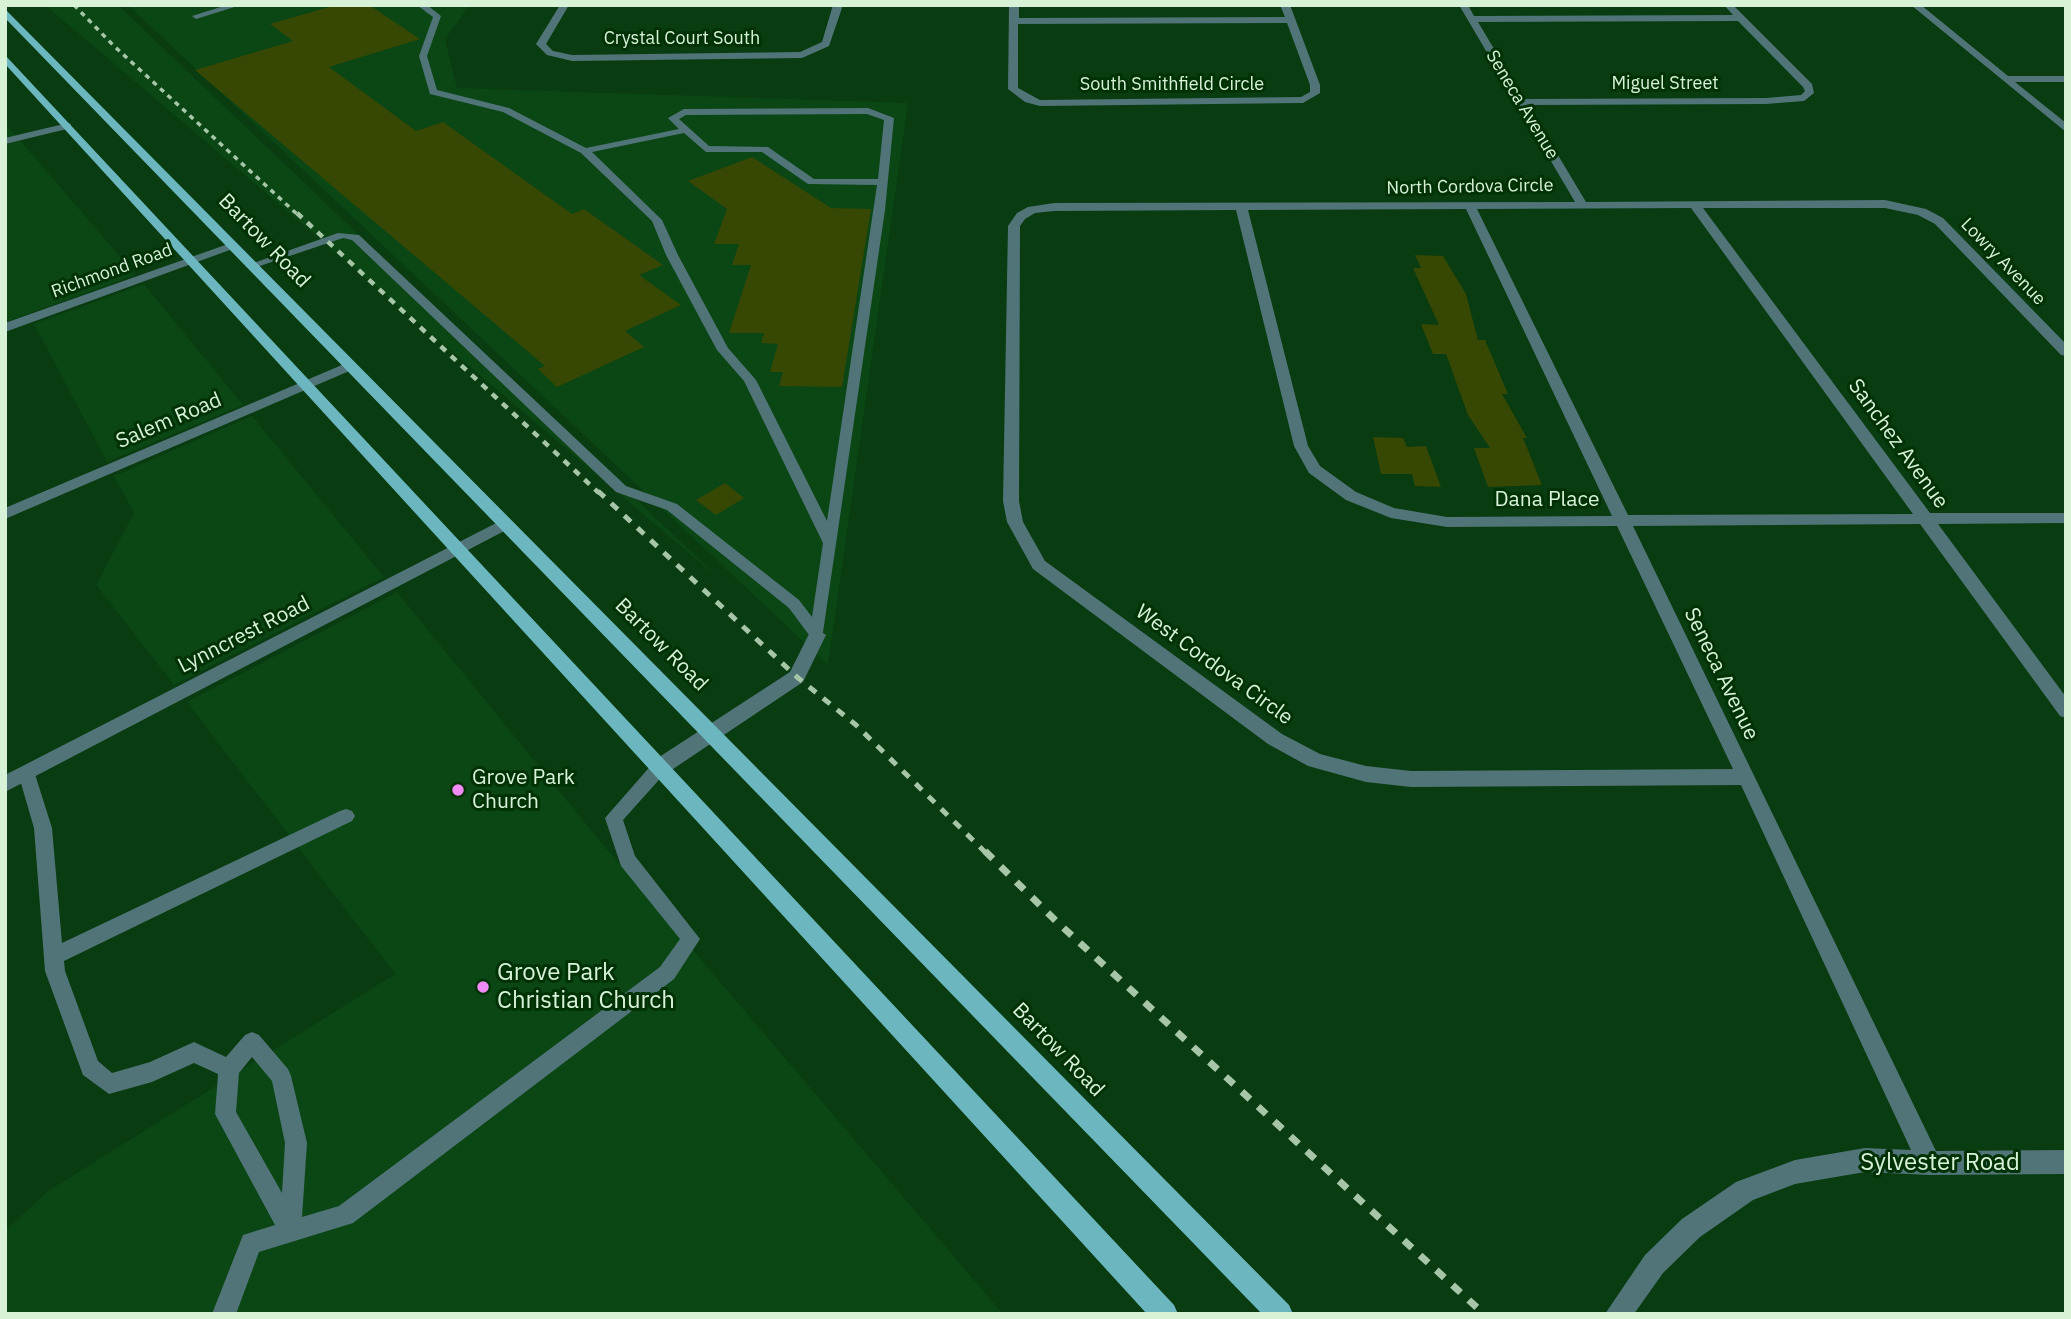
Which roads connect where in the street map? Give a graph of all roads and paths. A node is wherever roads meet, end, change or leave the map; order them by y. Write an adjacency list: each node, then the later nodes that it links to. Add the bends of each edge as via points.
1 (237, 5): 11 (lane)
2 (421, 5): 27 (lane, via 437,16 423,56 433,92 506,110)
3 (565, 5): 4 (street, Crystal Court South, via 541,44 548,52 572,58 786,57 826,44)
4 (838, 5)
5 (1014, 5): 15 (street)
6 (1285, 5): 14 (street)
7 (1463, 5): 13 (street, Seneca Avenue)
8 (1728, 5): 12 (street)
9 (1915, 5): 18 (street)
10 (5, 12): 35 (main road, Bartow Road)
11 (196, 16)
12 (1740, 18): 13 (street); 20 (street, Miguel Street, via 1808,86 1806,95 1778,101)
13 (1471, 19): 20 (street, Seneca Avenue)
14 (1290, 20): 15 (street); 15 (street, South Smithfield Circle, via 1315,85 1313,94 1303,100 1283,102 1029,100 1013,89)
15 (1014, 21)
16 (5, 58): 17 (main road)
17 (9, 68): 21 (main road)
18 (2005, 79): 19 (street); 22 (street)
19 (2066, 79)
20 (1523, 102): 29 (street, Seneca Avenue)
21 (68, 126): 24 (lane); 36 (main road)
22 (2066, 129)
23 (686, 130): 27 (lane); 28 (lane, via 706,149 764,149 812,181); 28 (lane, via 673,118 676,115 882,114 889,118)
24 (39, 135): 25 (lane); 26 (lane, via 37,140)
25 (5, 141)
26 (5, 150)
27 (585, 151): 47 (lane, via 657,220 723,350 750,380)
28 (881, 182): 47 (lane)
29 (1582, 204): 30 (street, North Cordova Circle); 31 (street, North Cordova Circle)
30 (1694, 204): 33 (street, North Cordova Circle, via 1885,204); 44 (street, Sanchez Avenue)
31 (1470, 206): 32 (street, North Cordova Circle); 45 (street, Seneca Avenue)
32 (1241, 207): 34 (street, North Cordova Circle); 45 (street, Dana Place, via 1291,414 1314,469 1351,496 1402,515 1447,522)
33 (1908, 208): 39 (street, Lowry Avenue, via 1938,221)
34 (1032, 210): 54 (street, West Cordova Circle, via 1014,226 1011,501 1015,522 1039,565 1275,739 1315,761 1411,779)
35 (232, 247): 36 (street, Richmond Road); 37 (main road, Bartow Road)
36 (191, 260): 38 (street, Richmond Road); 41 (main road)
37 (251, 266): 40 (main road, Bartow Road); 49 (lane, via 342,235 355,237 621,489 672,507 794,604)
38 (5, 328)
39 (2066, 352)
40 (349, 366): 41 (street, Salem Road); 46 (main road, Bartow Road)
41 (307, 385): 42 (street, Salem Road); 48 (main road)
42 (5, 514)
43 (2066, 518): 44 (street, Dana Place)
44 (1927, 520): 45 (street, Dana Place); 50 (street, Sanchez Avenue)
45 (1624, 521): 54 (street, Seneca Avenue)
46 (504, 524): 48 (street, Lynncrest Road); 51 (main road, Bartow Road)
47 (831, 544): 49 (lane)
48 (459, 549): 52 (main road); 53 (street, Lynncrest Road)
49 (817, 635): 51 (street, via 797,677)
50 (2066, 711)
51 (712, 734): 52 (street); 64 (main road, Bartow Road)
52 (660, 767): 61 (lane, via 614,818 627,860 691,939 667,972 345,1215); 63 (main road)
53 (27, 773): 55 (street, Lynncrest Road); 57 (lane, via 43,828)
54 (1746, 777): 60 (street, Seneca Avenue)
55 (5, 785)
56 (346, 816): 57 (lane)
57 (53, 957): 58 (lane, via 90,1068 109,1084 152,1072 194,1052)
58 (229, 1069): 61 (lane, via 225,1114); 61 (lane, via 252,1042 281,1076 296,1143)
59 (2066, 1162): 60 (street, Sylvester Road)
60 (1929, 1163): 65 (street, Sylvester Road, via 1864,1160 1795,1172 1745,1191 1681,1237 1654,1264)
61 (290, 1230): 62 (lane, via 251,1243)
62 (224, 1314)
63 (1165, 1314)
64 (1280, 1314)
65 (1618, 1314)

